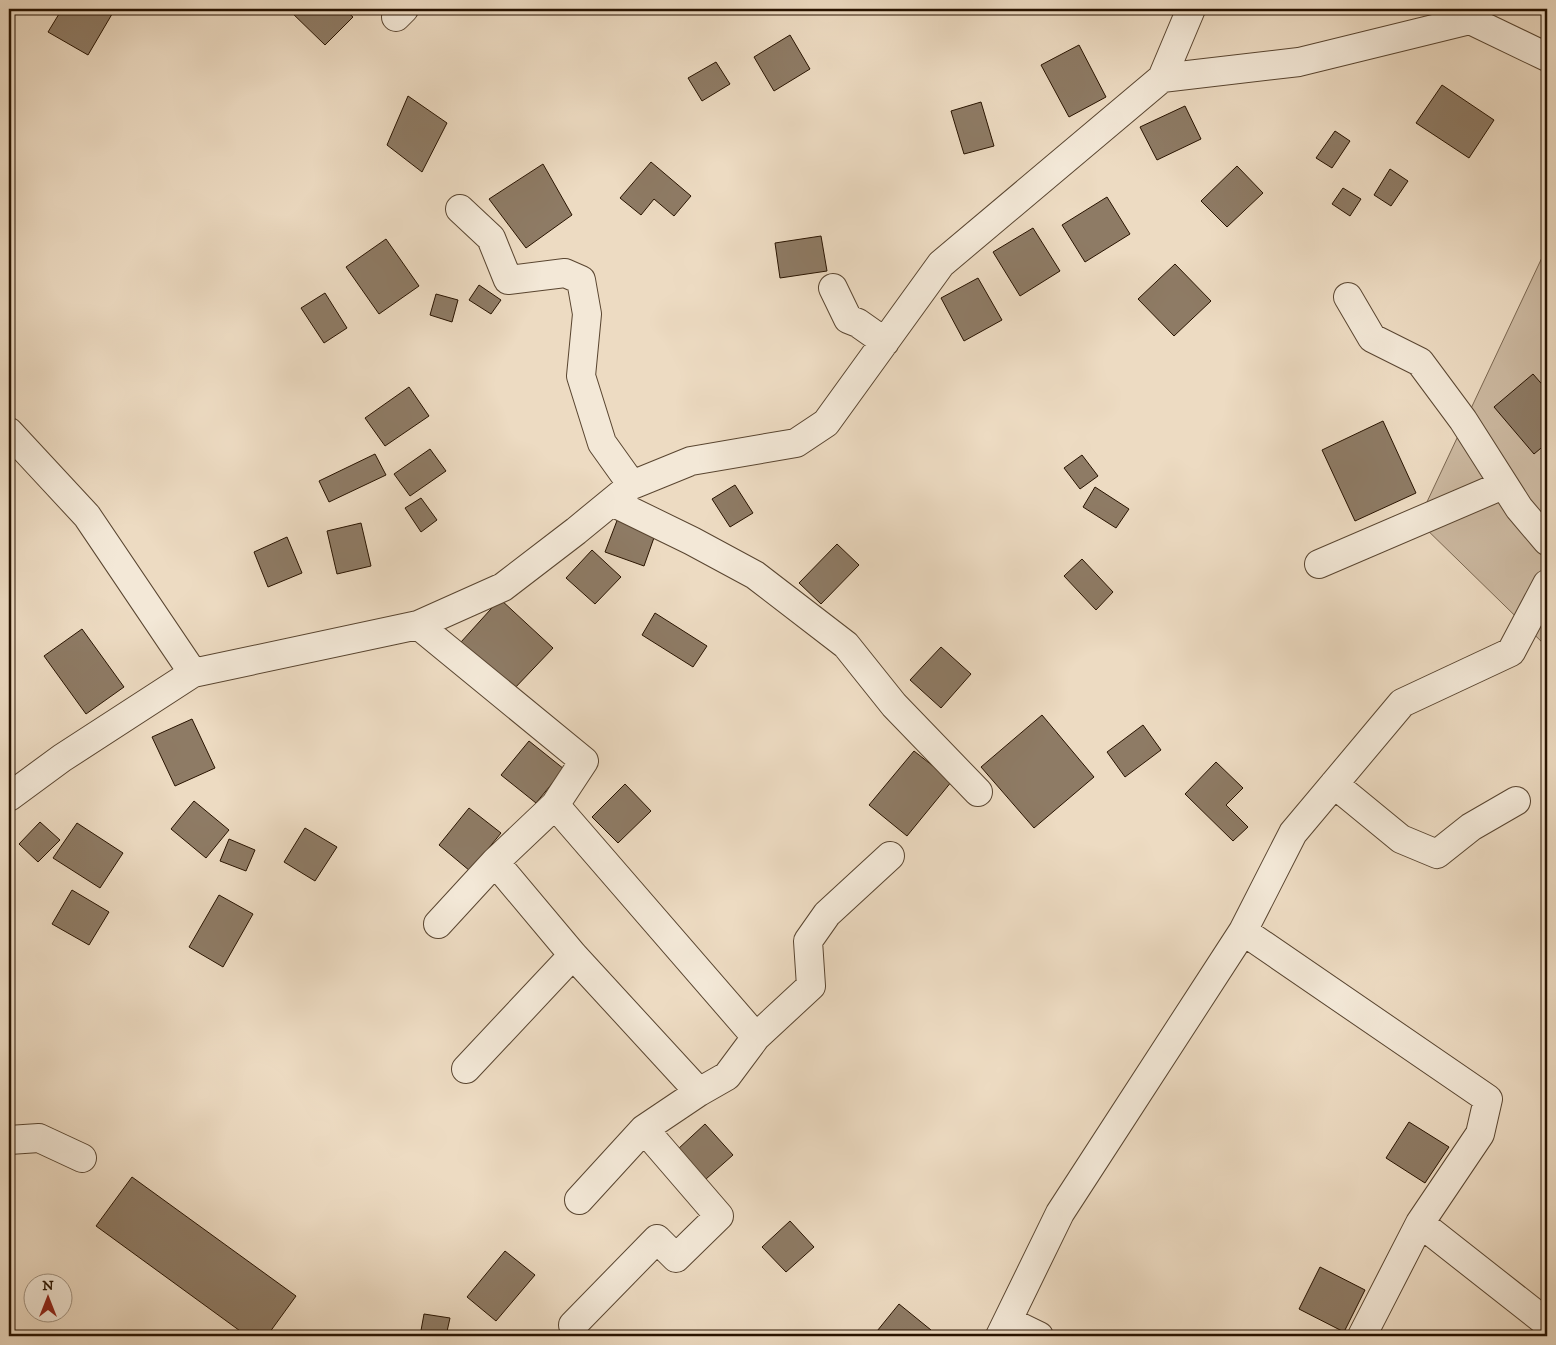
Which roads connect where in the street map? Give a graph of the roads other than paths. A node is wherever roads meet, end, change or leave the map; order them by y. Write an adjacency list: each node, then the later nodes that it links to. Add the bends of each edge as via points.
1 (1191, 9): 4 (street)
2 (1463, 14): 3 (street); 4 (street, via 1299,62)
3 (1547, 57)
4 (1162, 78): 8 (street, via 941,264)
5 (460, 209): 10 (street, via 491,238 508,280 564,273 581,280 587,314 581,376 602,443)
6 (833, 288): 8 (street, via 848,319)
7 (1348, 297): 11 (street, via 1372,338 1420,362 1463,420)
8 (884, 342): 10 (street, via 826,423 796,443 691,462)
9 (9, 432): 17 (street, via 87,516)
10 (632, 485): 12 (street)
11 (1503, 485): 13 (street); 14 (street)
12 (612, 502): 16 (street, via 503,586); 19 (street, via 755,575 846,645 894,705)
13 (1547, 541)
14 (1319, 564)
15 (1547, 584): 18 (street, via 1511,652 1402,704)
16 (418, 625): 17 (street); 22 (street, via 584,761)
17 (193, 673): 20 (street, via 62,758)
18 (1334, 784): 21 (street, via 1401,839 1437,854 1471,827); 26 (street, via 1293,833)
19 (978, 792)
20 (9, 797)
21 (1516, 800)
22 (555, 805): 24 (street); 28 (street)
23 (890, 856): 28 (street, via 827,914 808,941 811,986)
24 (495, 862): 25 (street); 27 (street)
25 (438, 924)
26 (1243, 931): 35 (street, via 1488,1098 1480,1134); 38 (street, via 1060,1213)
27 (573, 955): 29 (street); 30 (street)
28 (756, 1037): 30 (street, via 727,1076)
29 (466, 1069)
30 (699, 1092): 31 (street)
31 (644, 1129): 34 (street); 37 (street, via 720,1216 676,1258 657,1239)
32 (9, 1140): 33 (street, via 39,1138)
33 (82, 1158)
34 (579, 1200)
35 (1420, 1223): 36 (street); 40 (street)
36 (1547, 1323)
37 (573, 1325)
38 (1004, 1328): 39 (street)
39 (1039, 1336)
40 (1362, 1336)

